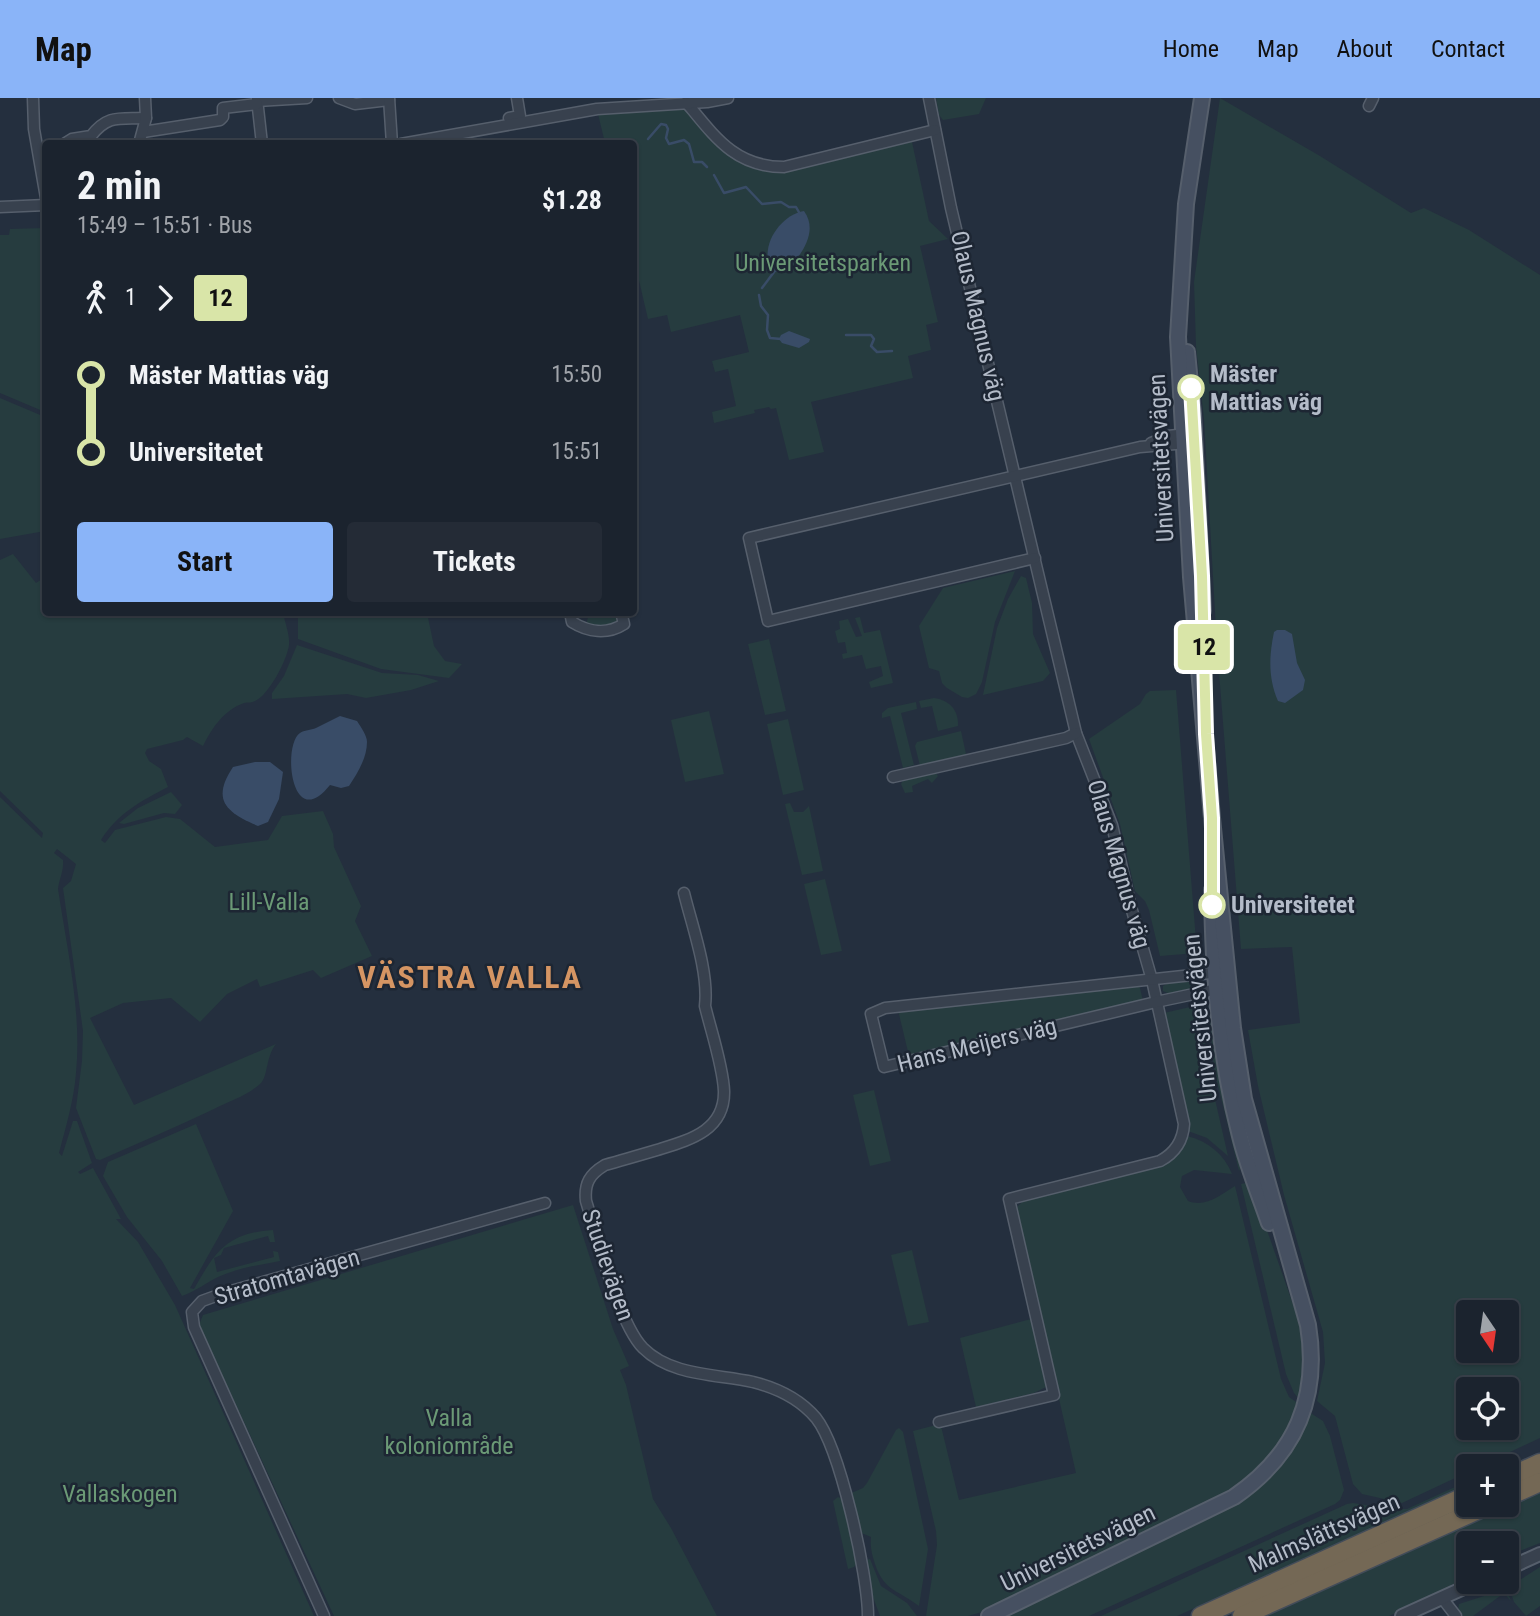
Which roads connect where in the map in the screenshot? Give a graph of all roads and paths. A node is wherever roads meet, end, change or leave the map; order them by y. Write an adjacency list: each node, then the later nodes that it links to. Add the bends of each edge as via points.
1 (33, 98): 23 (street)
2 (145, 98): 13 (street)
3 (307, 98): 11 (street)
4 (339, 98): 10 (street, via 355,104)
5 (517, 98): 14 (street, via 520,116)
6 (728, 98): 12 (street)
7 (929, 98): 15 (street, Olaus Magnus väg)
8 (1202, 98): 17 (main road, Universitetsvägen)
9 (1208, 98): 17 (main road, Universitetsvägen)
10 (389, 99): 21 (street)
11 (257, 101): 16 (street, via 223,108 220,120); 20 (street)
12 (686, 103): 15 (street, via 736,155 769,167); 22 (street, via 597,109)
13 (146, 118): 16 (street); 18 (street, via 114,119 102,123 91,136)
14 (509, 118)
15 (935, 130): 27 (street, Olaus Magnus väg)
16 (143, 132): 19 (street)
17 (1196, 135): 26 (main road, Universitetsvägen, via 1186,204 1178,337)
18 (70, 140)
19 (140, 140)
20 (262, 140)
21 (392, 140)
22 (423, 140)
23 (41, 148)
24 (42, 205): 25 (street)
25 (0, 207)
26 (1188, 439): 27 (street, via 1168,436 1140,447); 34 (main road, Universitetsvägen, via 1191,577)
27 (1016, 476): 28 (street, Olaus Magnus väg); 28 (street, via 749,538 768,621)
28 (1035, 558): 31 (street, Olaus Magnus väg)
29 (571, 616): 30 (street, via 572,622 598,632 624,624)
30 (622, 616)
31 (1076, 733): 32 (street); 35 (street, Olaus Magnus väg, via 1112,825)
32 (892, 778)
33 (684, 892): 49 (street, Studievägen, via 724,1088 722,1105 713,1124 694,1138 597,1170 586,1185 586,1201 625,1320 642,1347 678,1368 777,1389 815,1418 834,1451)
34 (1222, 971): 35 (street, Hans Meijers väg); 36 (main road, Universitetsvägen)
35 (1152, 980): 37 (street, Olaus Magnus väg); 37 (street, Hans Meijers väg, via 893,1007 871,1014 884,1067)
36 (1223, 988): 37 (street, Hans Meijers väg); 54 (main road, Universitetsvägen, via 1244,1099 1308,1325 1312,1355 1300,1420 1276,1461 1234,1497)
37 (1156, 1002): 39 (street, Olaus Magnus väg, via 1184,1119 1177,1148 1160,1161 1009,1199 1054,1395)
38 (545, 1203): 51 (street, Stratomtavägen, via 224,1293 202,1301 192,1312 194,1327)
39 (939, 1422)
40 (1540, 1463): 41 (highway)
41 (1519, 1473)
42 (1540, 1482): 43 (highway)
43 (1519, 1492)
44 (1456, 1500): 55 (highway, Malmslättsvägen)
45 (1462, 1517): 56 (highway, Malmslättsvägen)
46 (1540, 1554): 47 (street)
47 (1519, 1564)
48 (1456, 1592): 50 (street)
49 (868, 1595): 52 (street, Studievägen); 53 (street, Studievägen)
50 (1442, 1598): 57 (street); 58 (street)
51 (324, 1616)
52 (868, 1616)
53 (876, 1616)
54 (989, 1616)
55 (1200, 1616)
56 (1242, 1616)
57 (1402, 1616)
58 (1456, 1616)

